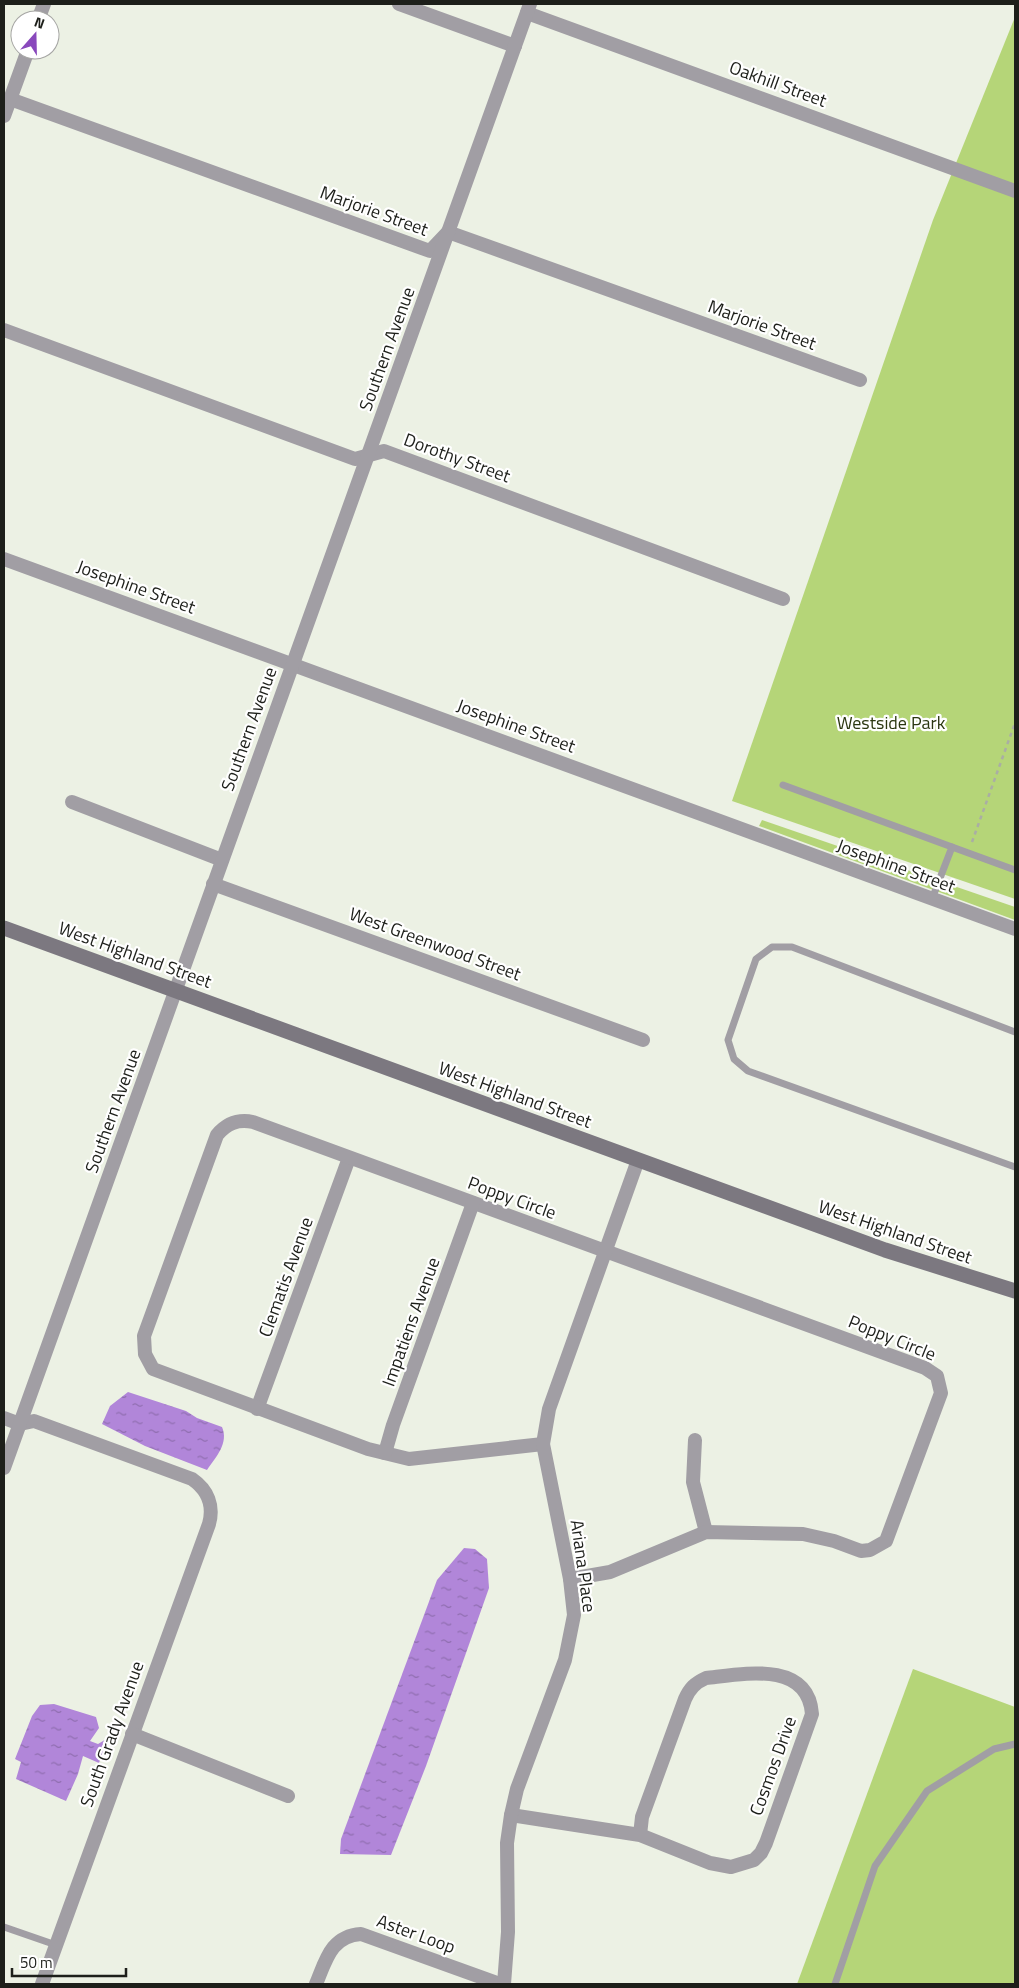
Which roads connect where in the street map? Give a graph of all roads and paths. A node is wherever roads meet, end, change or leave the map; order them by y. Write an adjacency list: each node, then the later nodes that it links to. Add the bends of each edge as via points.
1 (399, 4): 3 (street)
2 (529, 8): 3 (street, Southern Avenue); 7 (street, Oakhill Street)
3 (515, 46): 8 (street, Southern Avenue)
4 (24, 60): 5 (street)
5 (7, 99): 6 (street); 8 (street, Marjorie Street, via 430,251)
6 (4, 116)
7 (1015, 191)
8 (448, 232): 10 (street, Marjorie Street); 11 (street, Southern Avenue)
9 (4, 330): 11 (street, Dorothy Street, via 355,459)
10 (860, 380)
11 (369, 454): 13 (street, Dorothy Street, via 384,451); 14 (street, Southern Avenue)
12 (4, 559): 14 (street, Josephine Street)
13 (783, 600)
14 (293, 664): 20 (street, Southern Avenue); 23 (street, Josephine Street)
15 (1015, 723): 19 (path)
16 (783, 785): 18 (lane)
17 (72, 802): 20 (street)
18 (952, 847): 19 (lane); 23 (lane)
19 (968, 853): 21 (lane)
20 (222, 860): 22 (street, Southern Avenue)
21 (1015, 870)
22 (214, 884): 26 (street, Southern Avenue); 28 (street, West Greenwood Street)
23 (932, 899): 25 (street, Josephine Street)
24 (4, 928): 26 (street, West Highland Street)
25 (1015, 930)
26 (176, 990): 30 (street, West Highland Street); 37 (street, Southern Avenue)
27 (1015, 1032): 31 (lane, via 792,947 772,947 756,959 728,1040 734,1059 748,1070)
28 (643, 1040)
29 (350, 1158): 32 (street, Poppy Circle); 35 (street, Clematis Avenue); 35 (street, Poppy Circle, via 243,1120 224,1128 217,1135 144,1336 145,1354 148,1362 161,1373)
30 (638, 1160): 33 (street, Ariana Place); 34 (street, West Highland Street, via 885,1250)
31 (1015, 1167)
32 (473, 1203): 33 (street, Poppy Circle); 40 (street, Impatiens Avenue)
33 (604, 1252): 39 (street, Ariana Place, via 553,1395); 42 (street, Poppy Circle, via 925,1368 937,1376 940,1383 941,1393 886,1541 879,1546 861,1551 803,1534)
34 (1015, 1291)
35 (257, 1409): 40 (street, Poppy Circle)
36 (4, 1418): 37 (street)
37 (20, 1424): 41 (street, Southern Avenue); 44 (street, South Grady Avenue, via 34,1421 192,1479 208,1496 210,1524)
38 (695, 1440): 42 (street, via 693,1482)
39 (543, 1444): 40 (street, Poppy Circle, via 420,1460); 43 (street, Ariana Place)
40 (385, 1453)
41 (4, 1468)
42 (706, 1532): 43 (street, Poppy Circle, via 610,1572)
43 (570, 1579): 47 (street, Ariana Place, via 574,1615 565,1660 517,1789)
44 (132, 1734): 46 (street); 50 (street, South Grady Avenue)
45 (1015, 1744): 55 (lane, via 994,1750 927,1791 875,1866)
46 (288, 1796)
47 (511, 1815): 48 (street, Cosmos Drive); 54 (street, Ariana Place, via 507,1843 508,1932)
48 (640, 1835): 48 (street, Cosmos Drive, via 710,1863 730,1867 754,1860 766,1843 812,1714 808,1694 789,1678 762,1672 706,1678 697,1682 685,1699 642,1817)
49 (4, 1927): 50 (lane)
50 (56, 1945): 51 (street, South Grady Avenue)
51 (42, 1984)
52 (316, 1984): 53 (street, Aster Loop, via 329,1950 351,1935 361,1934)
53 (500, 1984)
54 (504, 1984)
55 (835, 1984)

